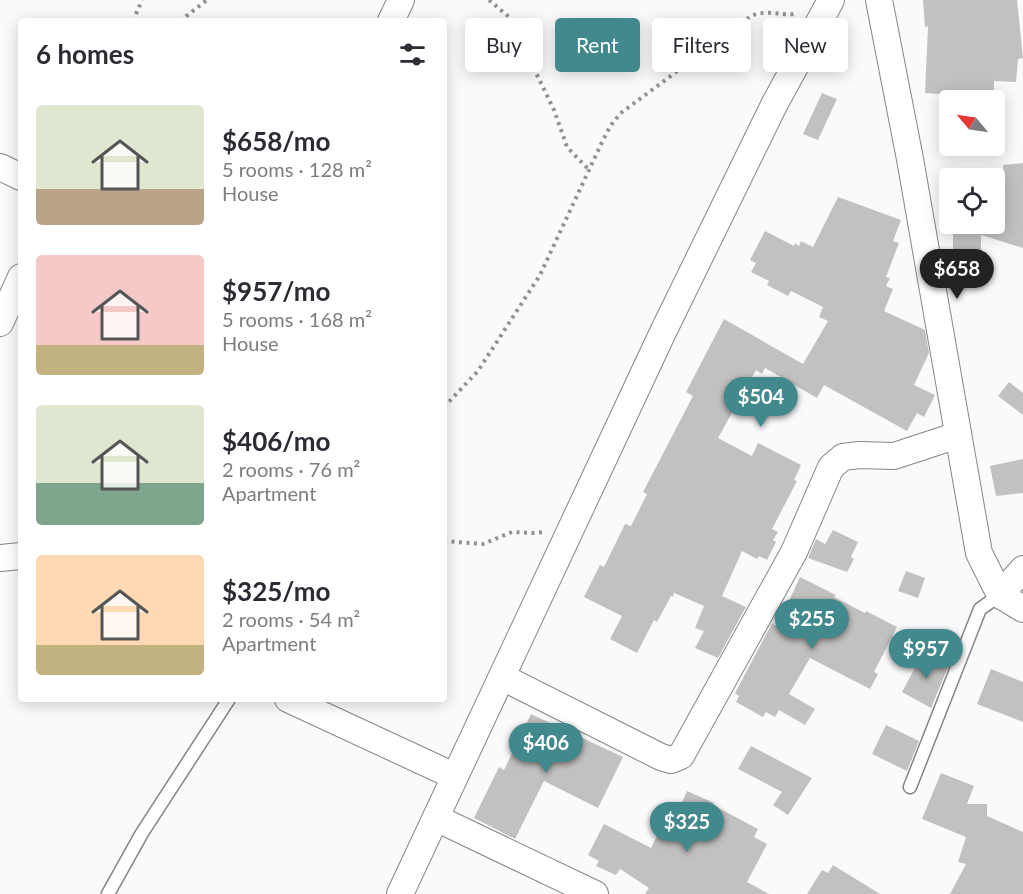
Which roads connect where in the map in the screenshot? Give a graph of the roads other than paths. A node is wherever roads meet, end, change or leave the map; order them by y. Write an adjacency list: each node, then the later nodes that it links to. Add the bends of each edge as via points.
1 (400, 0): 4 (street)
2 (879, 0): 9 (street)
3 (829, 3): 15 (street, via 663,332)
4 (393, 18)
5 (0, 167): 6 (street)
6 (18, 176)
7 (18, 284): 8 (street)
8 (0, 323)
9 (958, 435): 13 (street, via 979,553); 15 (street, via 894,456 843,457 831,467 794,552 681,756 671,760 661,757)
10 (18, 556): 11 (street)
11 (0, 558)
12 (1023, 569): 13 (street)
13 (1000, 595): 14 (street); 19 (lane, via 980,609)
14 (1023, 609)
15 (502, 677): 18 (street)
16 (227, 702): 21 (lane, via 142,833)
17 (294, 702): 18 (street)
18 (454, 776): 20 (street)
19 (910, 787)
20 (436, 818): 22 (street); 23 (street)
21 (108, 894)
22 (400, 894)
23 (595, 894)

